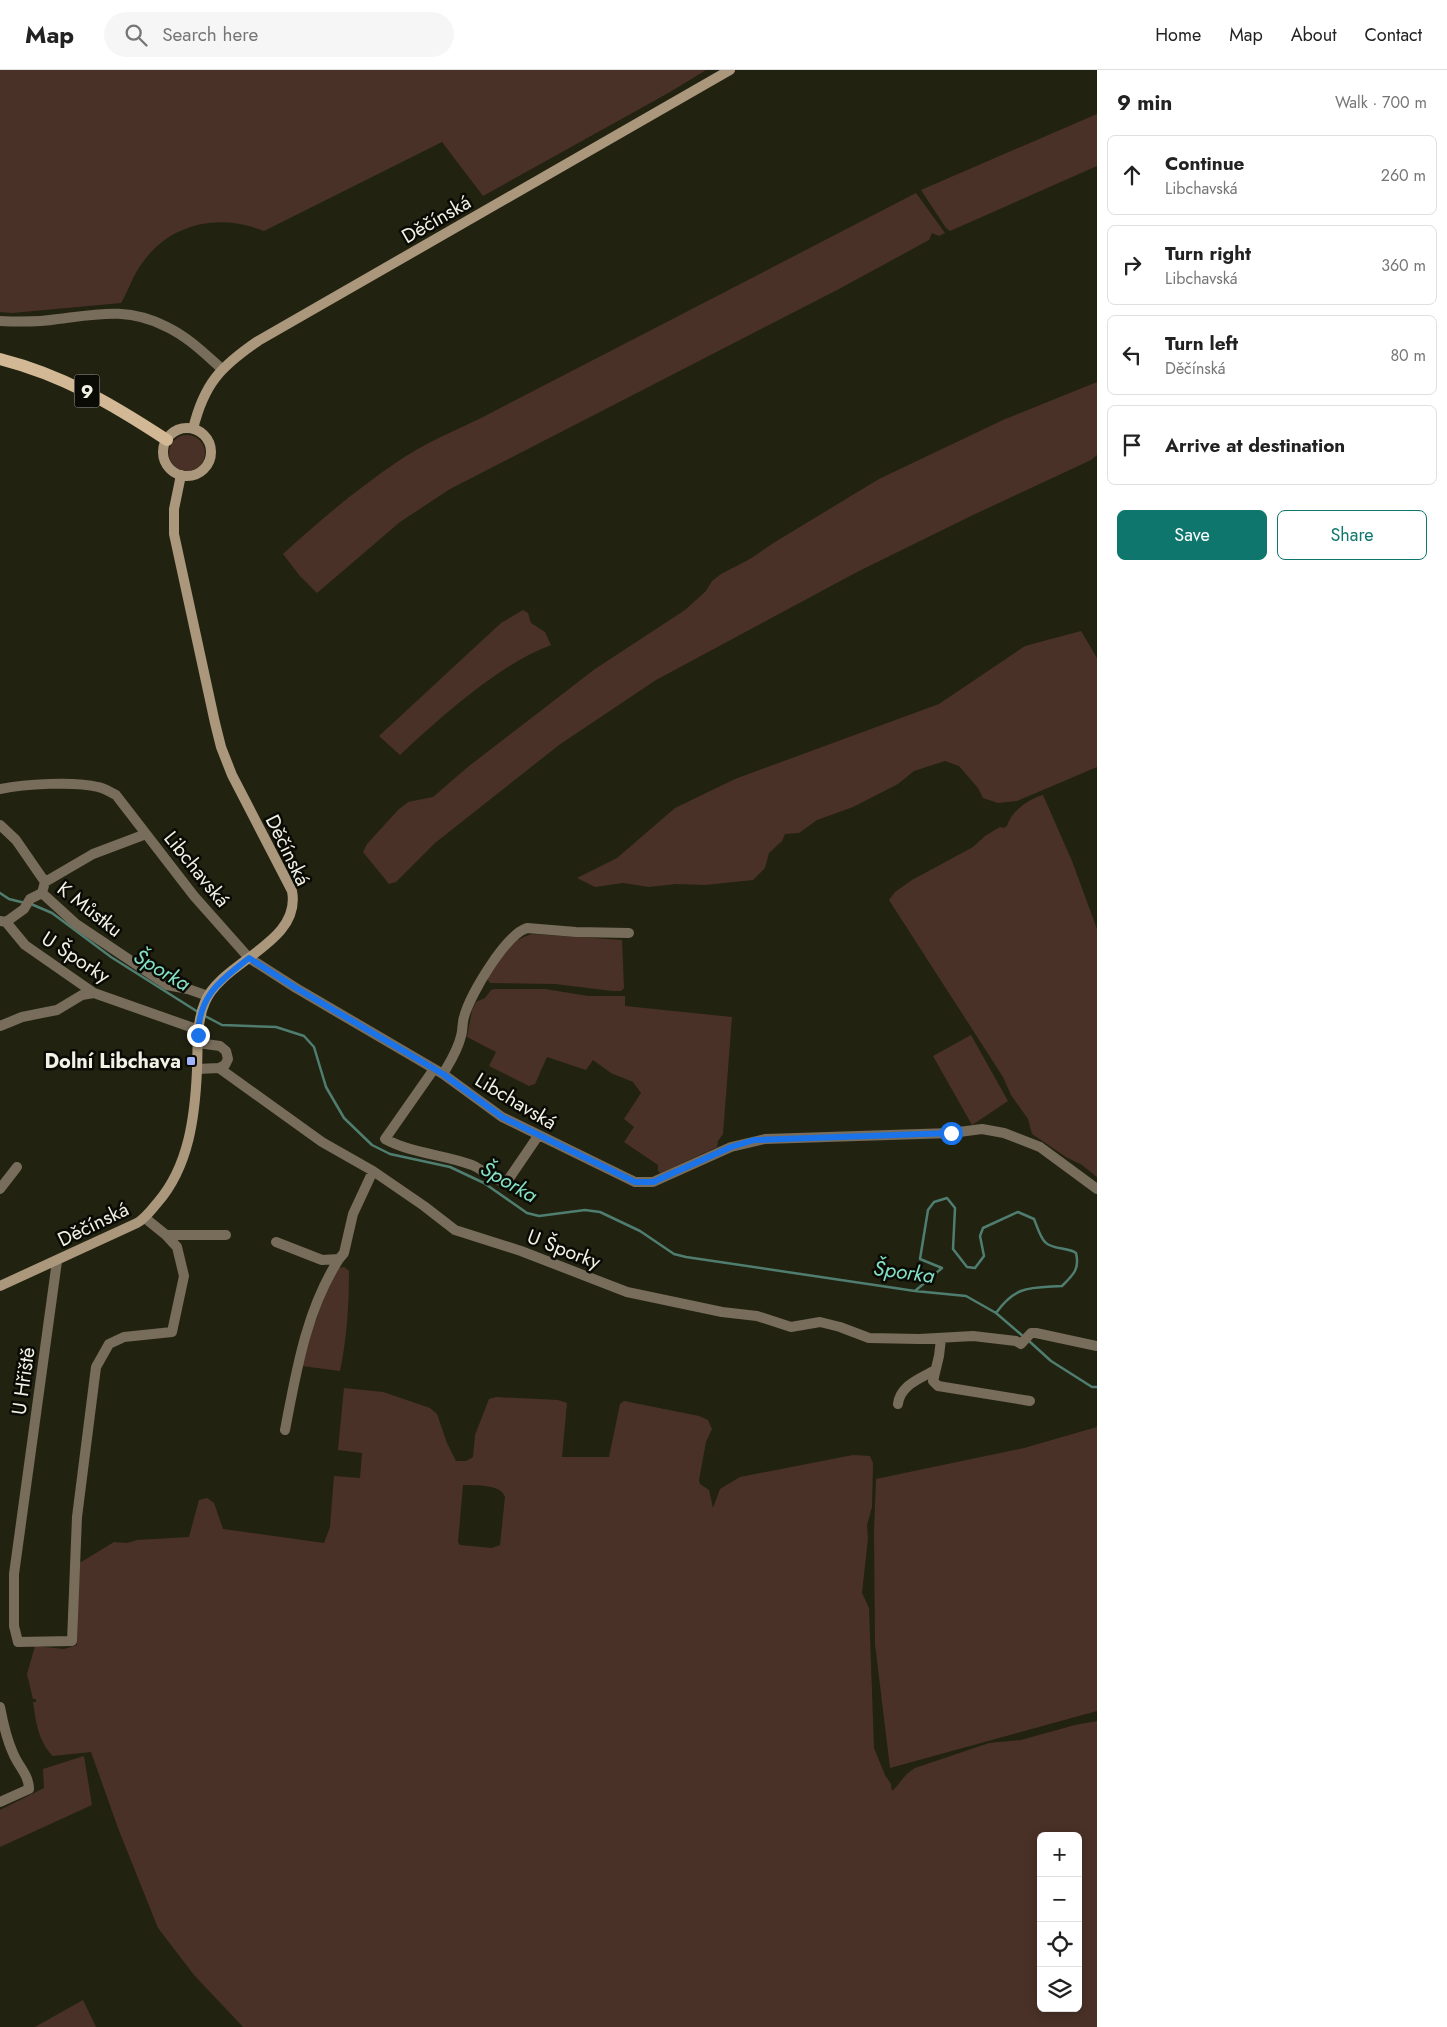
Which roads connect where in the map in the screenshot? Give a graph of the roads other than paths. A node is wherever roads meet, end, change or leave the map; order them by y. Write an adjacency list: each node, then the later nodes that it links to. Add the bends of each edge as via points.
1 (730, 70): 4 (main road, Děčínská, via 258,341)
2 (0, 321): 4 (street, via 38,321 110,312 134,315 156,321 178,333)
3 (0, 359): 6 (main road, 9, via 49,373 95,395)
4 (222, 369): 5 (main road, Děčínská, via 204,394)
5 (193, 429): 6 (main road, via 178,430); 7 (main road, via 208,442 210,456 198,473)
6 (167, 440): 7 (main road, via 164,460 169,468)
7 (181, 475): 15 (main road, Děčínská, via 174,509 174,534 221,747 247,807 293,896 292,911 285,925)
8 (0, 789): 10 (street, Libchavská, via 19,785 108,790 121,800)
9 (0, 825): 11 (street, K Můstku, via 16,840)
10 (146, 834): 11 (street, K Můstku, via 93,854); 15 (street, Libchavská, via 194,896)
11 (44, 882): 12 (street, K Můstku)
12 (42, 893): 13 (street); 17 (street, K Můstku, via 76,924 168,985 188,988)
13 (3, 921): 16 (street, U Šporky, via 25,946)
14 (629, 933): 23 (street, via 519,930 500,952 476,990 464,1017 461,1038)
15 (249, 958): 17 (main road, Děčínská, via 216,985); 23 (street, Libchavská)
16 (94, 993): 18 (street, via 82,995 57,1010 22,1017); 19 (street, U Šporky)
17 (206, 1001): 19 (main road, Děčínská)
18 (0, 1026)
19 (199, 1026): 20 (main road, Děčínská)
20 (198, 1043): 21 (street, via 220,1046 226,1051 228,1059); 22 (main road, Děčínská)
21 (219, 1068): 22 (street); 26 (street, U Šporky, via 322,1142)
22 (197, 1069): 29 (main road, Děčínská, via 188,1141 180,1168)
23 (439, 1072): 24 (street, Libchavská, via 502,1117); 24 (street, via 385,1139 399,1146 473,1165 494,1180 506,1183)
24 (538, 1136): 28 (street, Libchavská, via 620,1176 644,1183 754,1140 951,1133 982,1129 1004,1133 1040,1147)
25 (17, 1167): 27 (street)
26 (372, 1171): 33 (street, via 353,1214); 36 (street, U Šporky, via 455,1230 521,1251 627,1292 757,1316 791,1328 820,1322 869,1338)
27 (0, 1189)
28 (1097, 1189)
29 (145, 1218): 30 (street); 34 (main road, Děčínská)
30 (166, 1235): 31 (street); 34 (street, U Hřiště, via 177,1247 184,1276 172,1332 124,1338 109,1344 96,1367 76,1517 72,1641 18,1642 14,1626 14,1574)
31 (226, 1235)
32 (276, 1242): 33 (street, via 322,1260)
33 (340, 1260): 41 (street, via 326,1285 302,1346)
34 (57, 1261): 35 (main road, Děčínská)
35 (0, 1286)
36 (941, 1339): 37 (street, U Šporky, via 973,1336 1021,1344 1031,1333 1036,1333); 38 (street)
37 (1097, 1346)
38 (935, 1370): 39 (street, via 933,1381 938,1386); 40 (street, via 905,1388)
39 (1030, 1400)
40 (898, 1404)
41 (285, 1430)
42 (0, 1707): 43 (street, via 13,1755 29,1781 29,1789)
43 (0, 1802)

